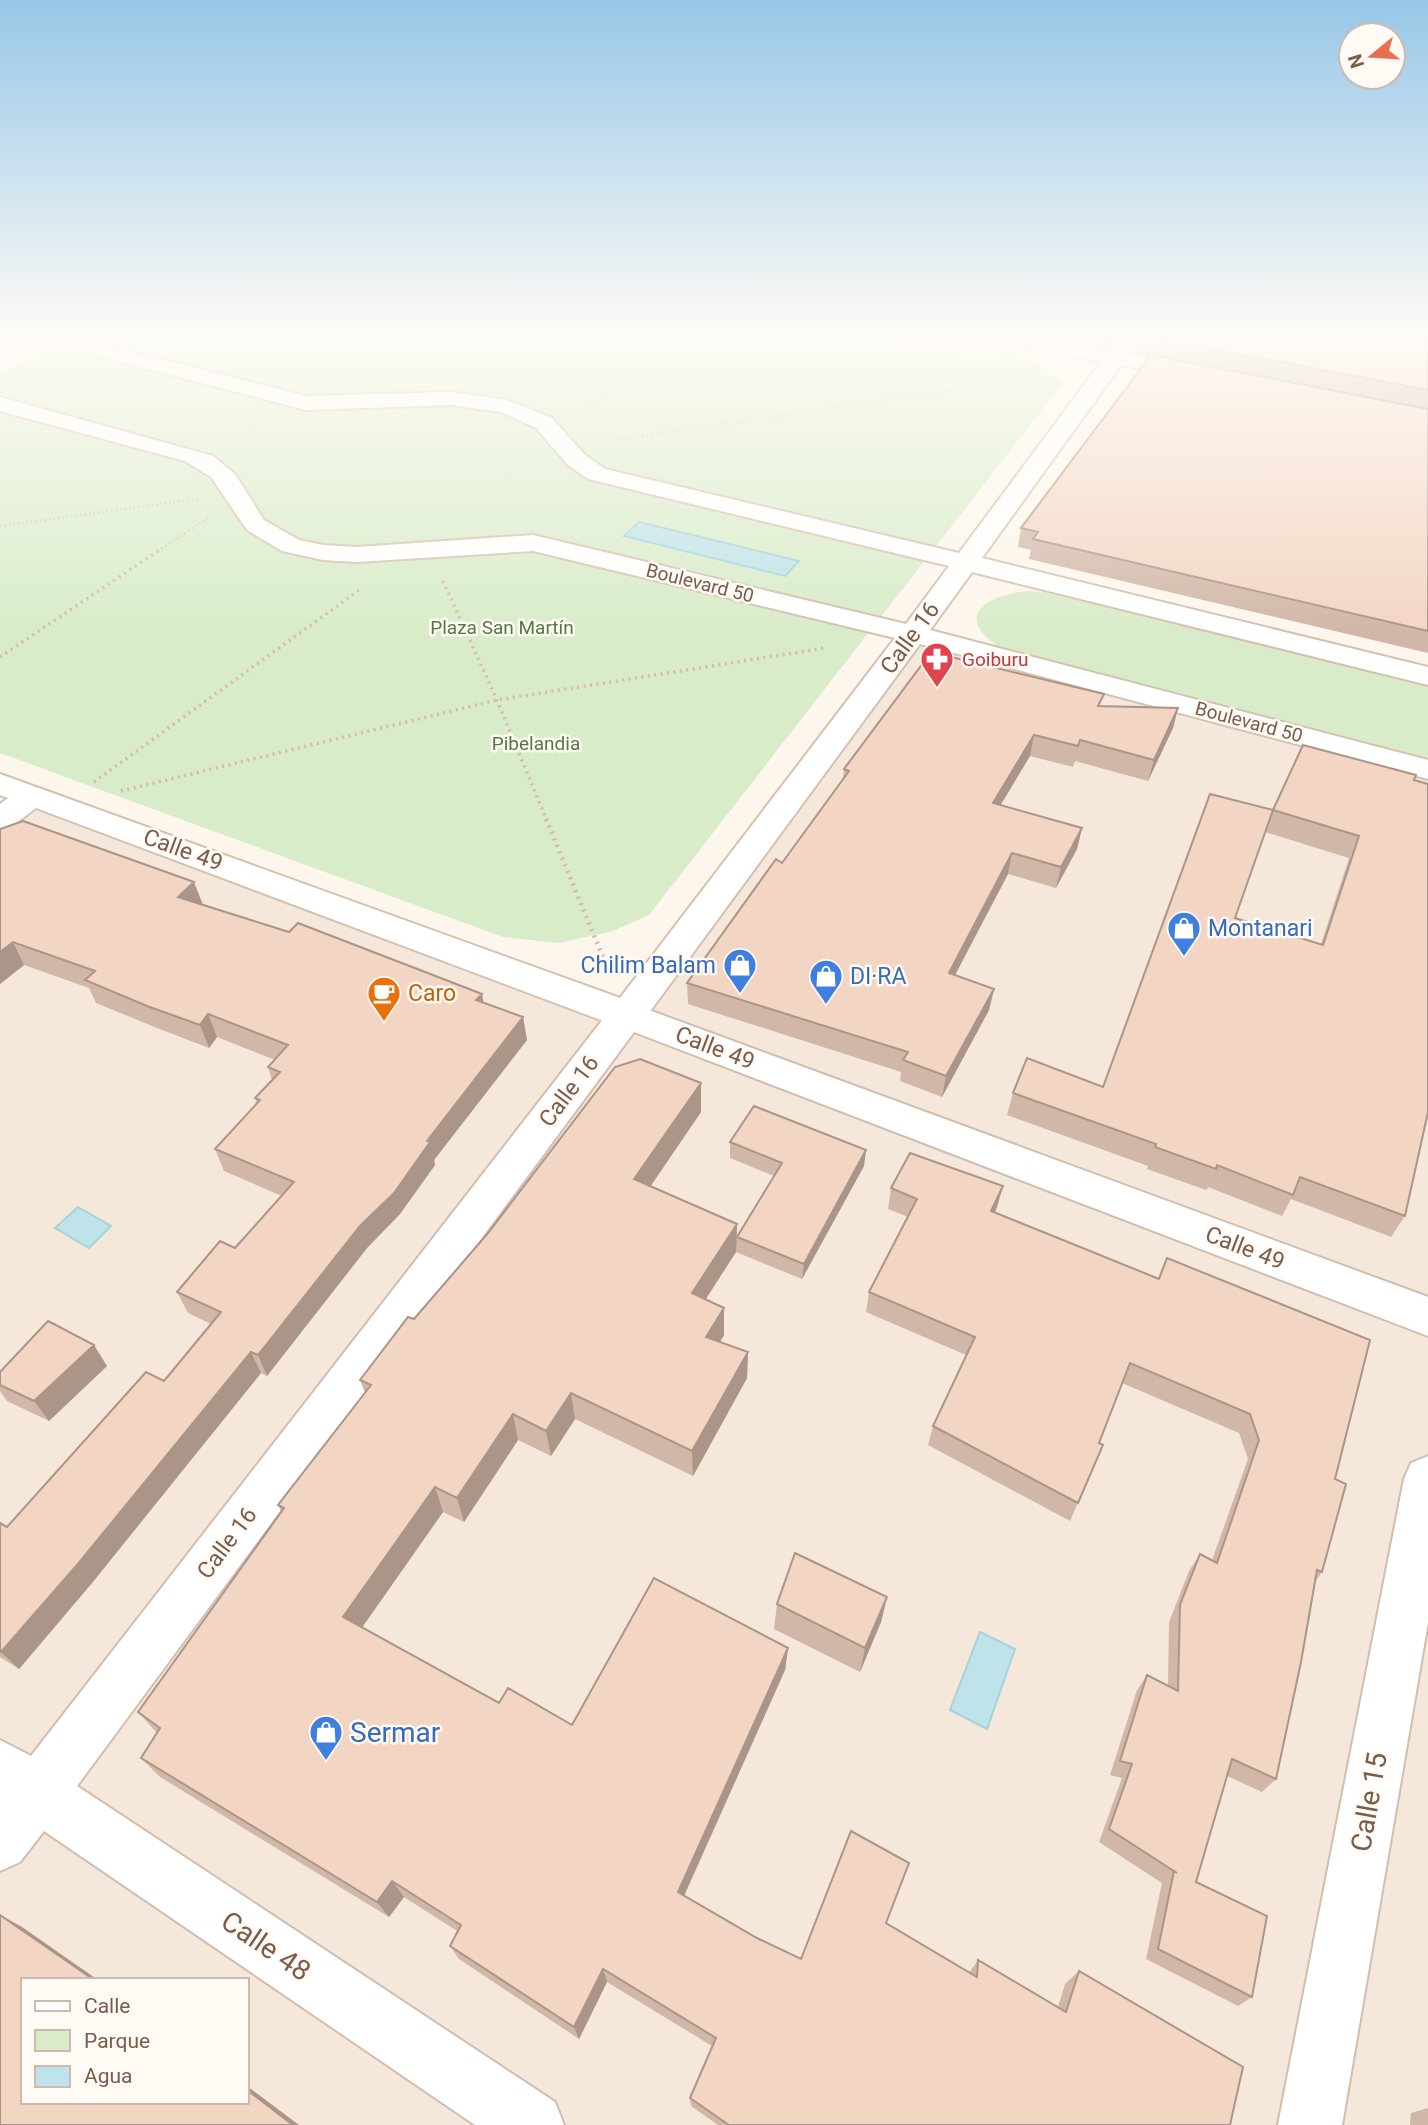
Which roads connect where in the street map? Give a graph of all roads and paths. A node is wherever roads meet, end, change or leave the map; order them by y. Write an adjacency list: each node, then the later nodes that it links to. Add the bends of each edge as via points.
1 (116, 435): 7 (main road, Boulevard 50, via 213,465)
2 (557, 435): 6 (main road)
3 (569, 435): 6 (path)
4 (599, 435): 6 (path)
5 (1058, 435): 10 (main road, Calle 16)
6 (563, 440): 10 (main road, via 591,472 612,479)
7 (235, 497): 8 (path); 9 (main road, Boulevard 50, via 263,532 288,545 352,554); 13 (path)
8 (0, 526)
9 (421, 550): 11 (main road, Boulevard 50, via 483,542 533,543); 15 (path); 18 (path)
10 (965, 562): 11 (main road, Calle 16); 14 (main road)
11 (913, 634): 16 (main road, Boulevard 50); 20 (main road, Calle 16)
12 (833, 647): 15 (path)
13 (0, 657)
14 (1428, 676)
15 (497, 701): 18 (path); 20 (path)
16 (1428, 770)
17 (0, 783): 18 (main road, Calle 49)
18 (47, 801): 19 (main road); 20 (main road, Calle 49)
19 (0, 820)
20 (626, 1015): 21 (main road, Calle 49); 23 (main road, Calle 16)
21 (1428, 1317)
22 (1428, 1479): 26 (main road, Calle 15)
23 (19, 1780): 24 (main road, Calle 16); 25 (main road, Calle 48)
24 (0, 1842)
25 (532, 2125)
26 (1310, 2125)

